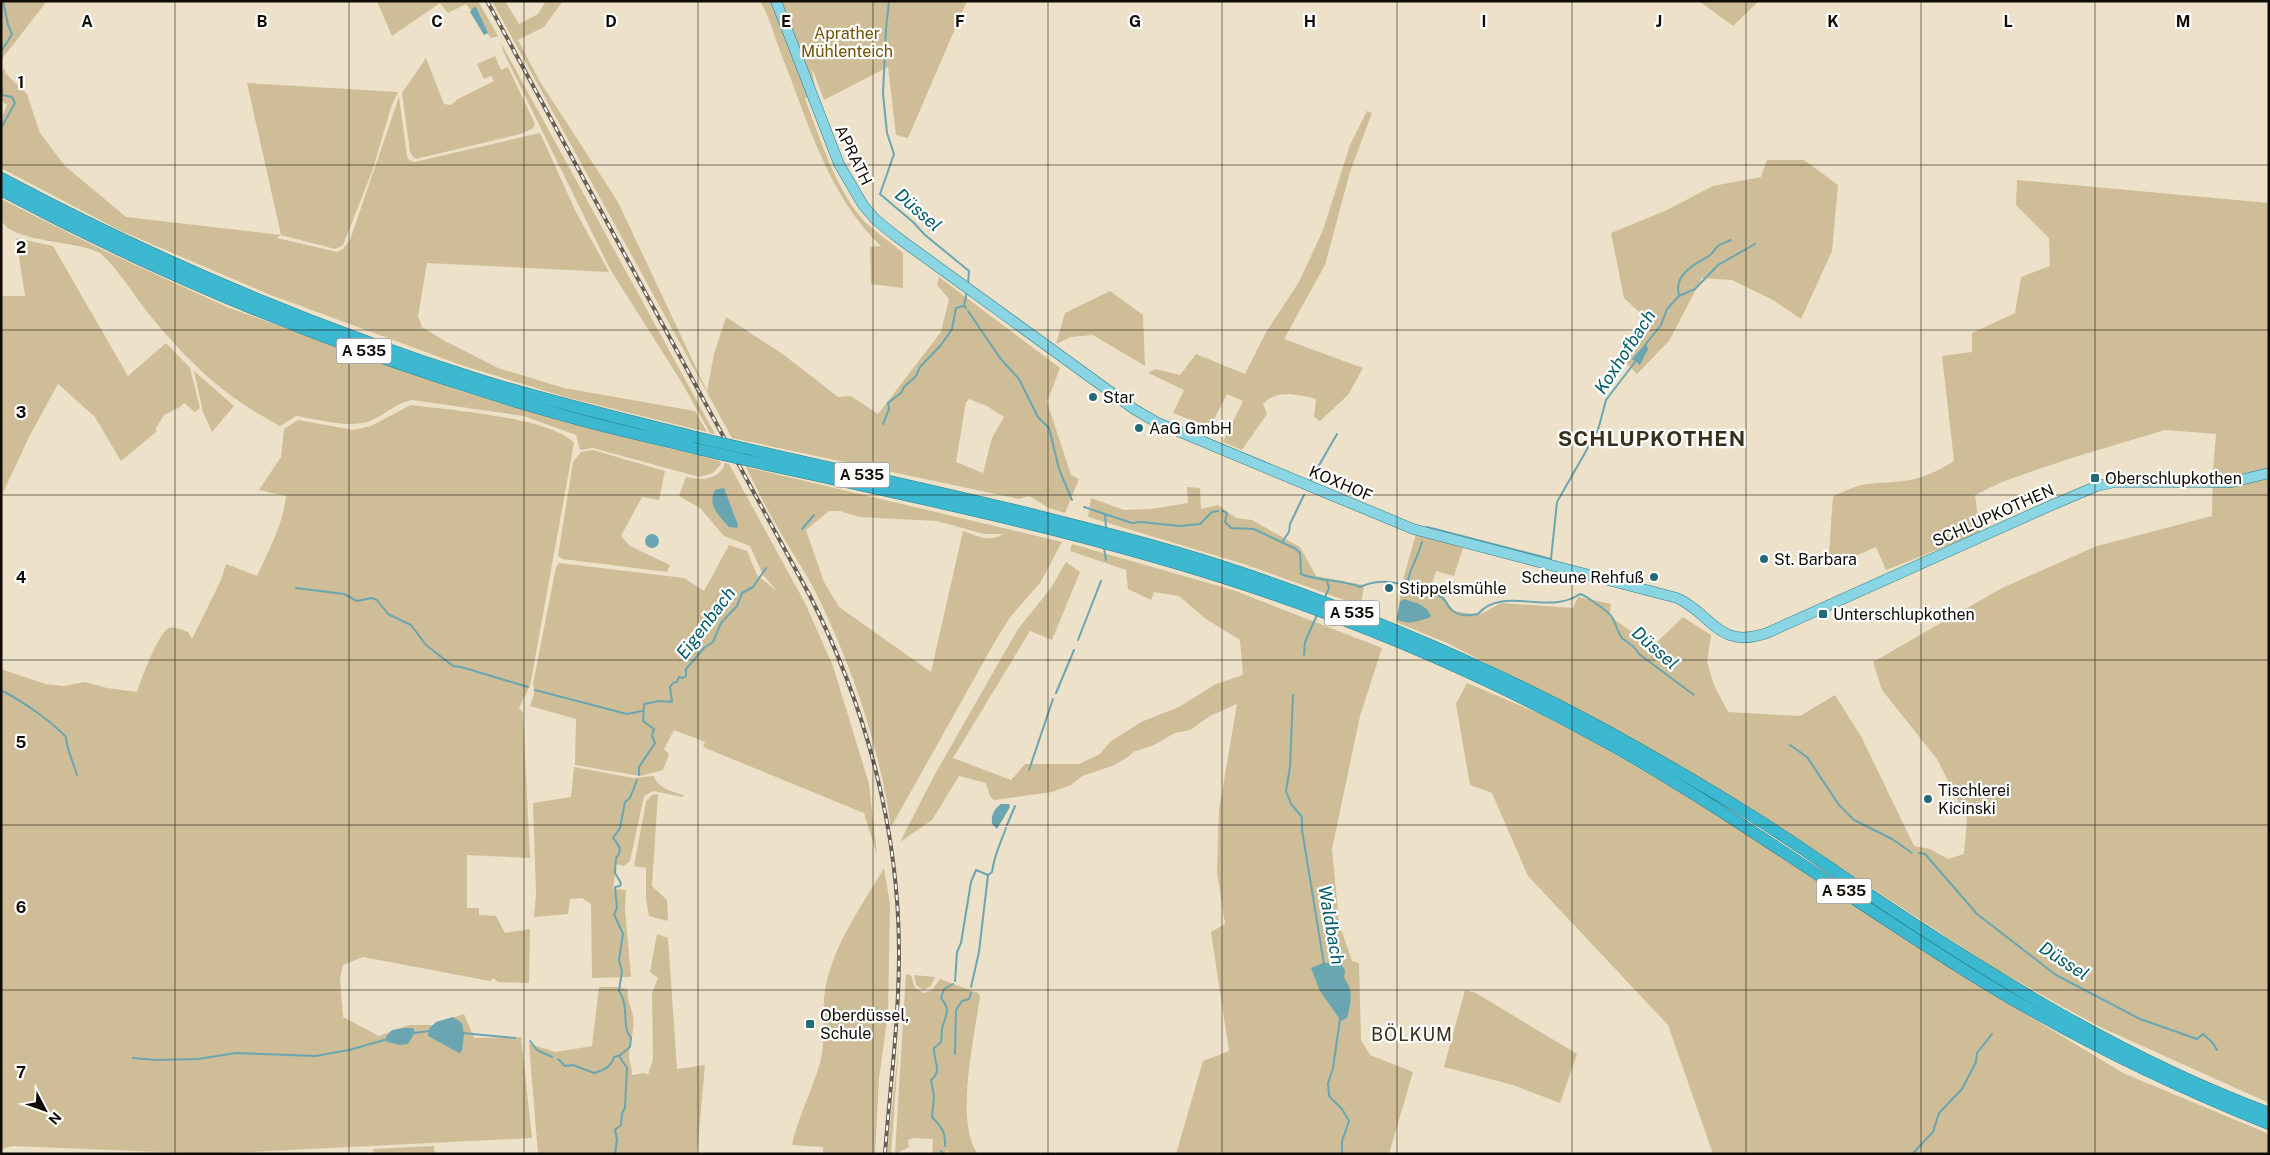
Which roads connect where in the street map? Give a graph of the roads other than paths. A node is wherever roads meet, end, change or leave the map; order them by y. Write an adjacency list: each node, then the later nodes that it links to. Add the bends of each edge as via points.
1 (776, 1): 5 (main road, APRATH, via 830,143 854,192 876,220)
2 (1, 178): 4 (highway, A 535)
3 (1, 190): 4 (highway, A 535)
4 (44, 207): 7 (highway, A 535, bridge, via 226,286 406,355 578,408); 7 (highway, A 535, bridge, via 225,297 400,364 574,418 702,450)
5 (960, 282): 8 (main road, KOXHOF, via 1156,422 1412,528 1678,598 1718,630)
6 (2269, 473): 8 (main road, SCHLUPKOTHEN, via 2232,482 2130,480 2097,486 1773,631)
7 (980, 507): 9 (highway, A 535, via 1084,537 1190,562 1276,590)
8 (1742, 638)
9 (1423, 647): 10 (highway, A 535, via 1546,698 1746,812 1869,895 2050,1009 2119,1046); 11 (highway, A 535, via 1543,708 1666,777 2047,1020 2161,1077)
10 (2269, 1113)
11 (2269, 1124)

